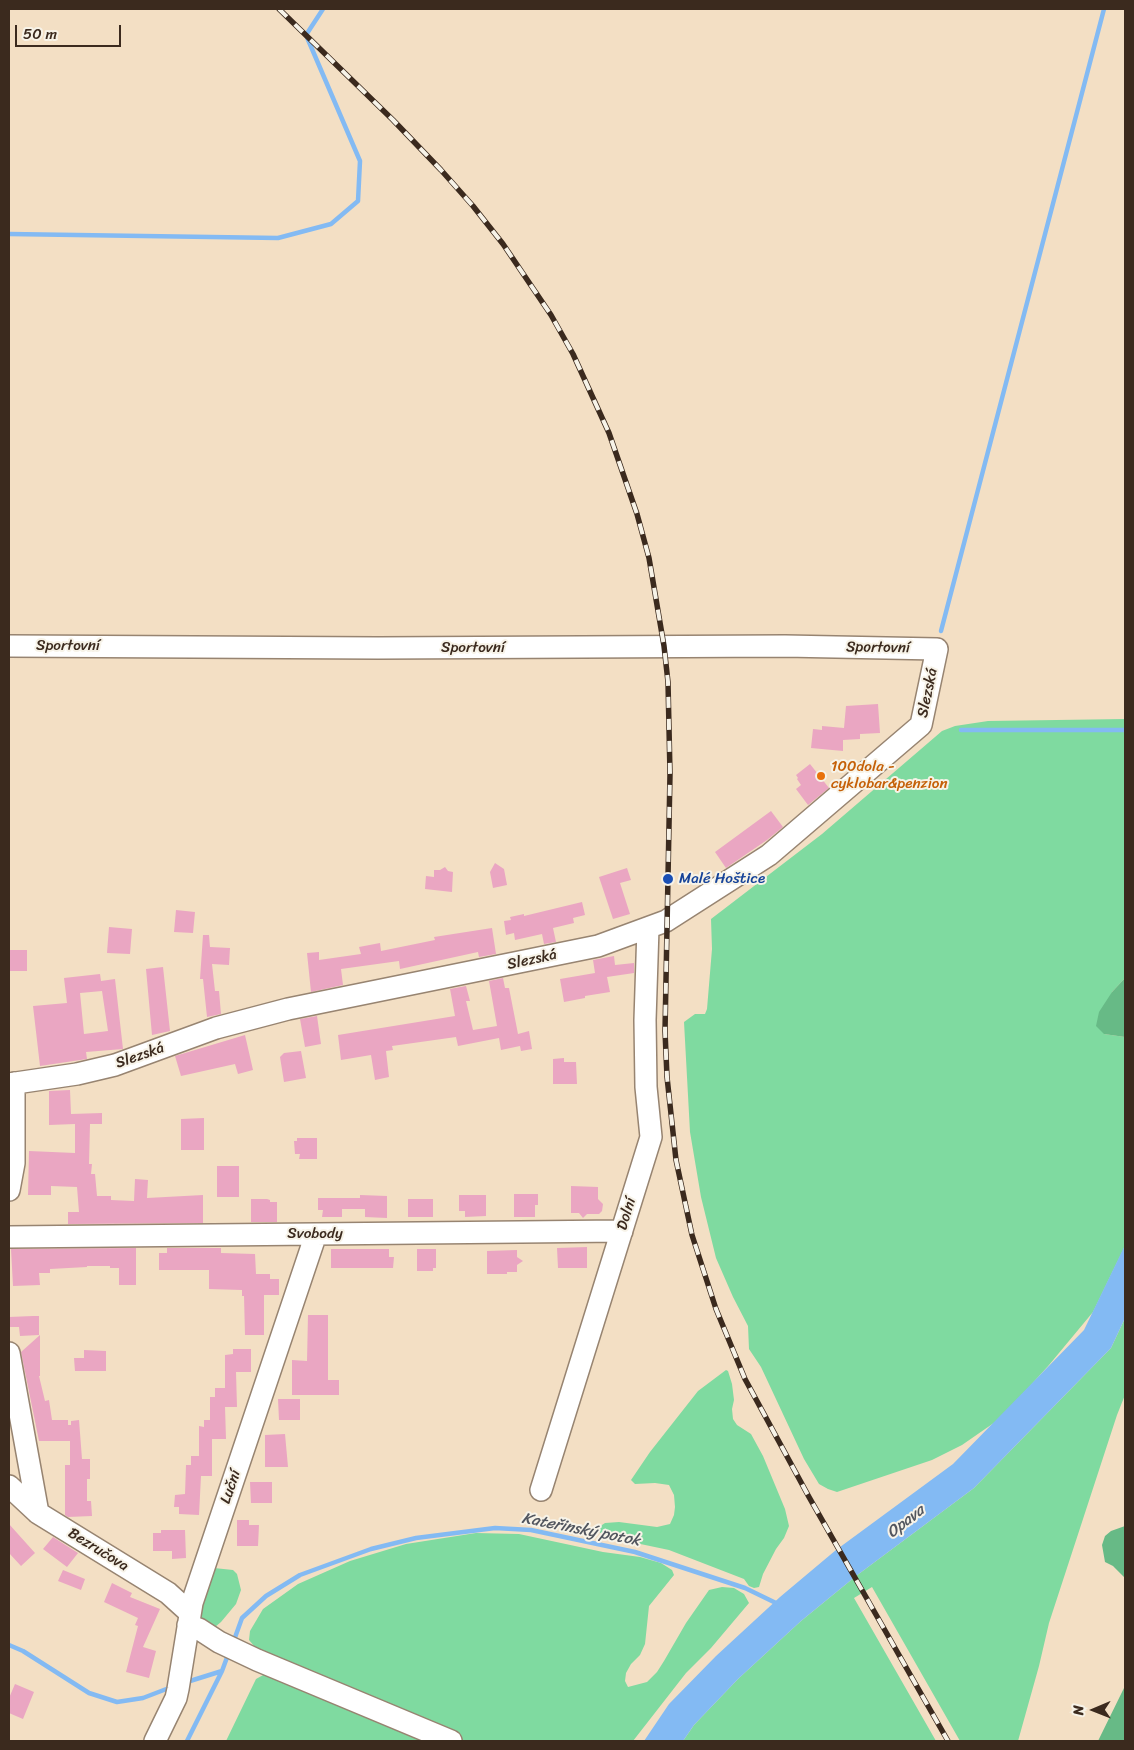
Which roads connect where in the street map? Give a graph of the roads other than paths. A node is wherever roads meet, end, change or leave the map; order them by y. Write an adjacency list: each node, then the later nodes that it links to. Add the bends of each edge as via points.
1 (9, 646): 2 (street, Sportovní, via 786,646)
2 (937, 649): 3 (street, Slezská, via 920,725 769,855 666,921)
3 (648, 928): 4 (street, Slezská, via 598,946 261,1015 115,1065); 6 (street, Dolní, via 645,1020 651,1137)
4 (11, 1084): 5 (street, via 14,1163)
5 (9, 1190)
6 (622, 1232): 7 (street, Svobody); 11 (street, Dolní)
7 (316, 1234): 8 (street, Svobody); 13 (street, Luční)
8 (9, 1236)
9 (9, 1353): 12 (street)
10 (9, 1486): 12 (street, Bezručova)
11 (541, 1490)
12 (38, 1513): 13 (street, Bezručova, via 168,1593)
13 (188, 1619): 14 (street, Luční, via 176,1698); 15 (street, Bezručova, via 219,1642 246,1655)
14 (155, 1741)
15 (451, 1741)

